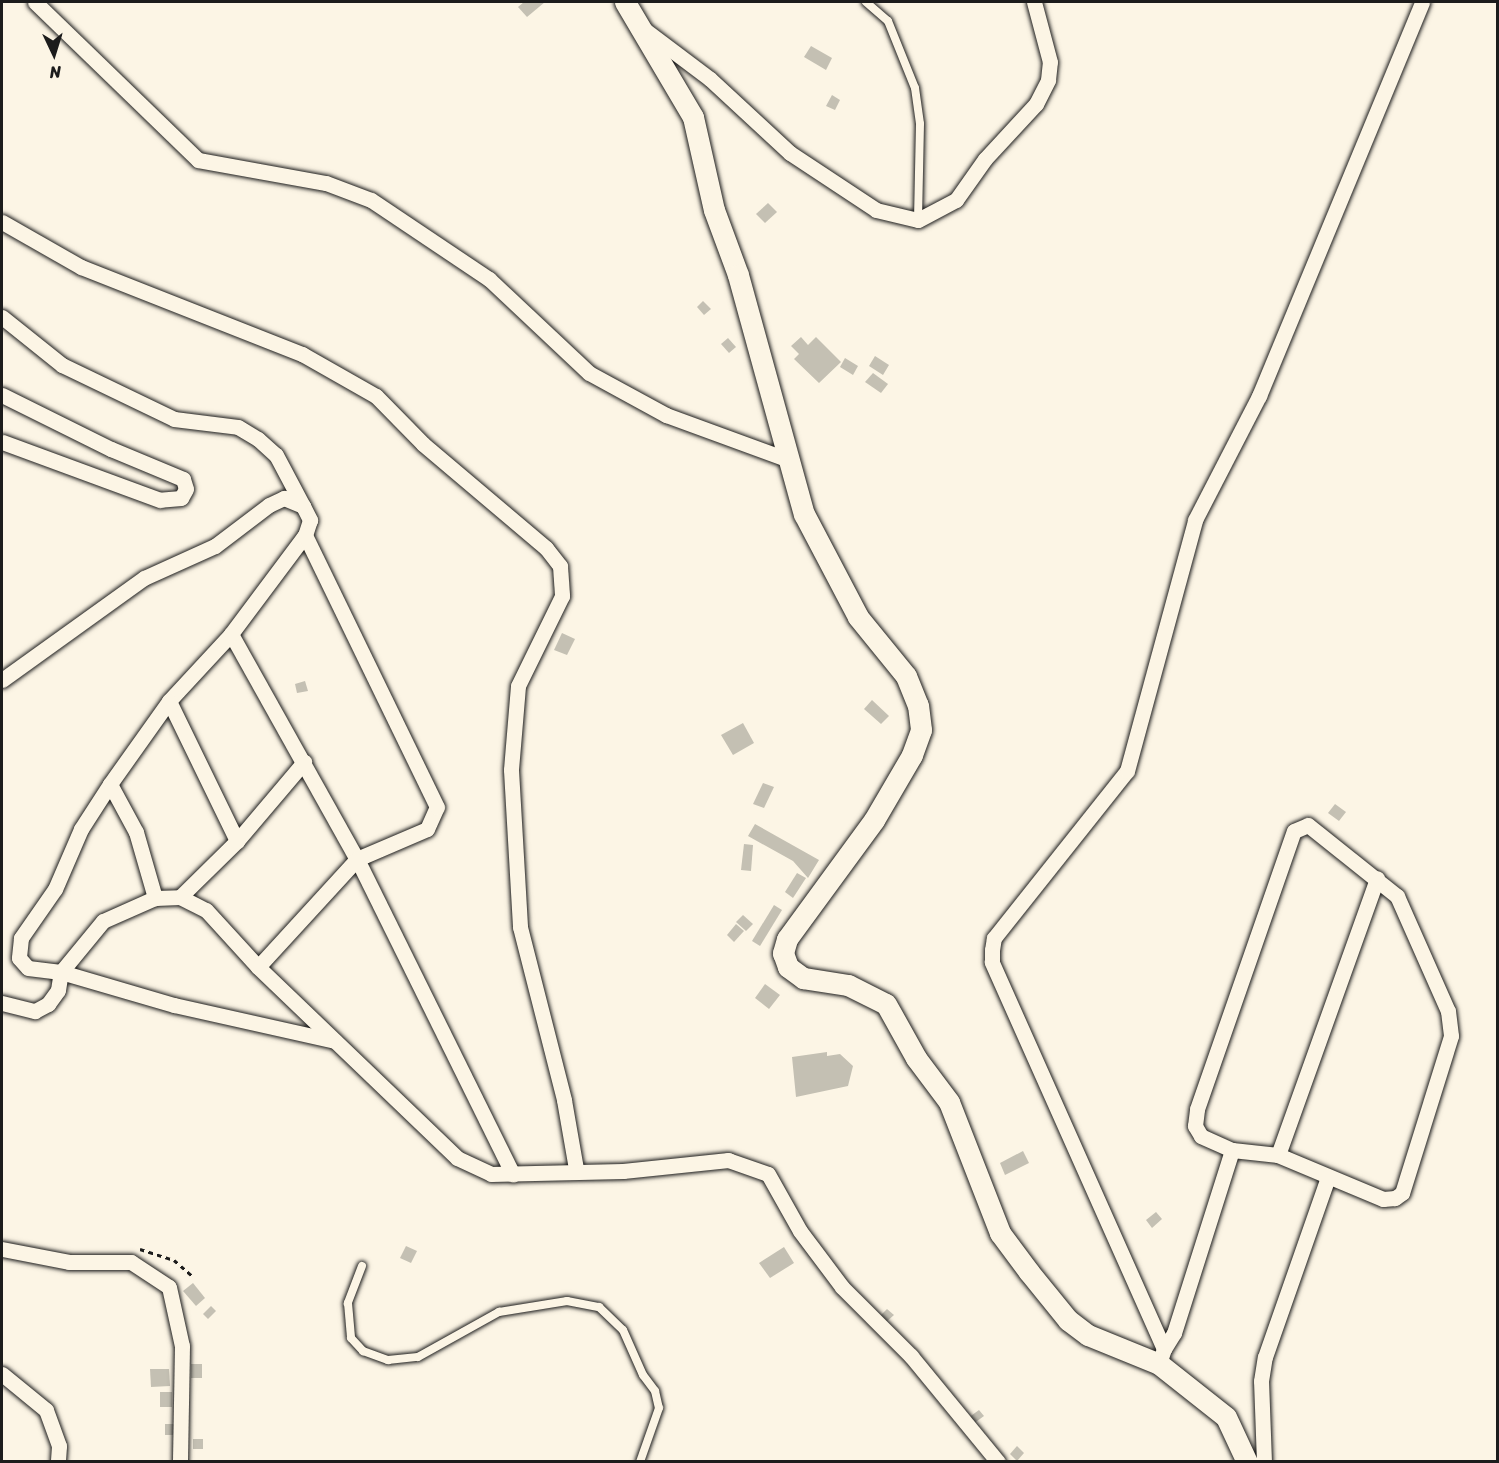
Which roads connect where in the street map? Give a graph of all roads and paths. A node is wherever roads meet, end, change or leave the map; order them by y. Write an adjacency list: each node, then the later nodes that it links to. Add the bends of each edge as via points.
1 (35, 2): 12 (street, via 198,160 326,183 370,200 489,279 589,373 666,415)
2 (625, 2): 6 (main road)
3 (866, 2): 7 (lane, via 888,21 915,88 920,124)
4 (1034, 2): 7 (street, via 1050,62 1044,88 956,200 932,216)
5 (1422, 2): 36 (street, via 1259,396 1195,520 1127,771 994,938 992,962)
6 (640, 27): 7 (street, via 710,79 790,153 876,210); 12 (main road, via 693,117 714,210 773,395)
7 (918, 219)
8 (2, 222): 31 (street, via 81,267 302,354 376,396 423,444 546,548 560,566 562,596 518,686 511,770 520,927 564,1100)
9 (2, 317): 13 (street, via 62,365 174,420 238,427 258,439 276,455)
10 (2, 395): 11 (street, via 183,479 186,489 181,498 160,500)
11 (2, 442)
12 (786, 459): 36 (main road, via 801,506 829,565 858,617 906,676 921,730 912,755 874,820 787,939 783,953 788,967 803,978 848,985 886,1004 916,1058 949,1102 1000,1233 1029,1272 1068,1320 1088,1335)
13 (303, 506): 14 (street, via 310,520); 16 (street, via 284,498 269,505 215,546 144,578)
14 (305, 535): 15 (street); 21 (street, via 437,807 427,829)
15 (231, 634): 17 (street); 18 (street)
16 (2, 680)
17 (169, 701): 19 (street); 20 (street)
18 (304, 762): 20 (street); 21 (street)
19 (110, 784): 23 (street, via 135,832); 26 (street, via 81,829 55,889 21,938 19,958 28,968)
20 (237, 841): 24 (street)
21 (357, 859): 25 (street); 32 (street)
22 (1377, 878): 29 (street, via 1308,825 1294,831 1197,1109 1195,1126 1201,1136); 30 (street); 33 (street, via 1397,896 1448,1011 1451,1036 1402,1193 1383,1199)
23 (155, 897): 24 (street); 26 (street, via 102,921)
24 (180, 897): 25 (street, via 206,910)
25 (258, 967): 28 (street)
26 (61, 972): 27 (street, via 58,990 35,1011); 28 (street, via 174,1005)
27 (2, 1003)
28 (335, 1041): 32 (street, via 457,1158 491,1174)
29 (1232, 1150): 30 (street); 36 (street, via 1174,1333)
30 (1278, 1155): 33 (street)
31 (576, 1169): 32 (street); 41 (street, via 623,1171 728,1160 768,1174 800,1232 842,1287 911,1356)
32 (513, 1175)
33 (1328, 1177): 43 (street, via 1265,1357 1261,1381)
34 (2, 1249): 39 (street, via 69,1262 131,1262 169,1287 182,1346)
35 (363, 1266): 40 (lane, via 348,1303 351,1338 363,1351 388,1360 418,1357 499,1312 567,1301 599,1307 623,1330 643,1375 656,1391 659,1408)
36 (1162, 1357): 42 (main road, via 1226,1417)
37 (2, 1374): 38 (street, via 46,1410 59,1446)
38 (58, 1461)
39 (180, 1461)
40 (639, 1461)
41 (998, 1461)
42 (1247, 1461)
43 (1263, 1461)

